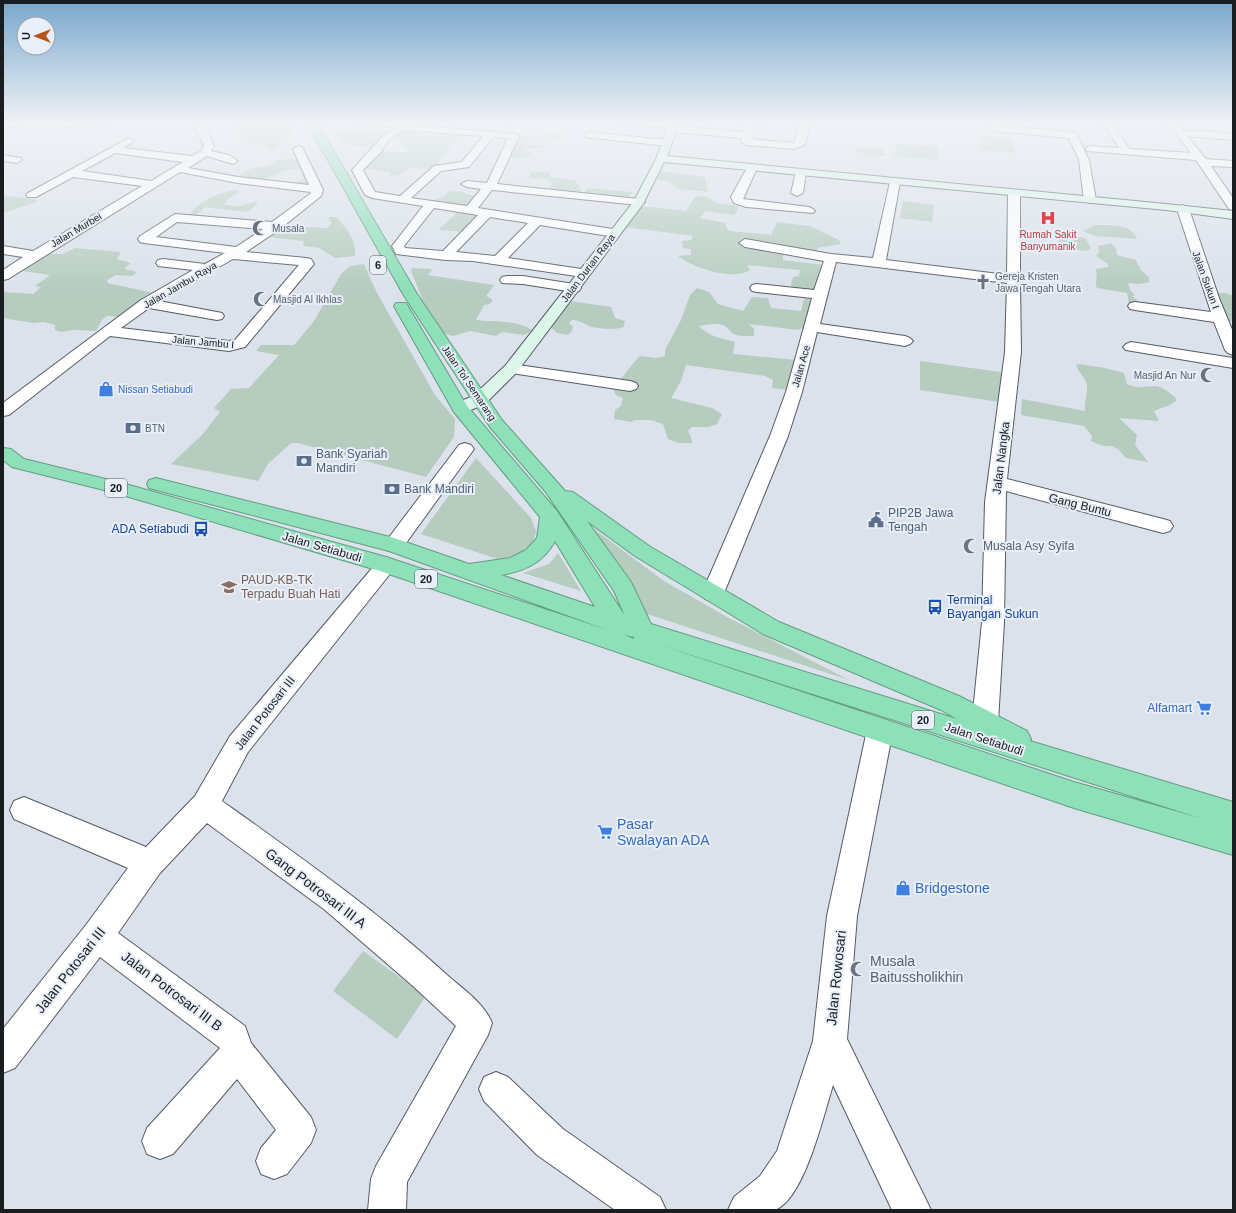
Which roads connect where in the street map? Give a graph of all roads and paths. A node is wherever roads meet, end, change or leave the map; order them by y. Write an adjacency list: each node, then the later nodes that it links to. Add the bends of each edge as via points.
1 (63, 178): 25 (street)
2 (101, 178): 16 (street)
3 (164, 178): 18 (street, Jalan Murbei)
4 (224, 178): 22 (street)
5 (311, 178): 22 (street)
6 (343, 178): 69 (highway, Jalan Tol Semarang / 6, via 410,294)
7 (360, 178): 26 (street, via 372,195)
8 (427, 178): 26 (street)
9 (494, 178): 20 (street)
10 (651, 178): 28 (main road, Jalan Durian Raya)
11 (747, 178): 33 (street, via 737,197 738,201)
12 (800, 178): 24 (street)
13 (854, 178): 17 (main road)
14 (1087, 178): 27 (street)
15 (1214, 178): 30 (street)
16 (117, 180): 18 (street); 21 (street)
17 (895, 182): 23 (main road); 47 (street)
18 (152, 184): 42 (street, Jalan Murbei)
19 (467, 184): 20 (street)
20 (490, 186): 28 (street); 32 (street)
21 (96, 189)
22 (316, 189): 37 (street, Jalan Jambu Raya, via 315,196)
23 (1014, 193): 27 (main road); 52 (street, Jalan Nangka)
24 (797, 194)
25 (32, 195)
26 (402, 200): 29 (street)
27 (1090, 200): 31 (main road)
28 (639, 202): 38 (main road, Jalan Durian Raya)
29 (430, 205): 32 (street); 43 (street, via 398,246 401,251)
30 (1233, 206)
31 (1183, 209): 35 (main road); 60 (street, Jalan Sukun I)
32 (470, 210): 34 (street)
33 (809, 211)
34 (488, 212): 36 (street); 43 (street)
35 (1233, 215)
36 (537, 221): 38 (street); 45 (street)
37 (276, 226): 41 (street, Jalan Jambu Raya); 41 (street, via 176,218 144,239)
38 (615, 233): 49 (main road, Jalan Durian Raya)
39 (745, 243): 44 (street)
40 (3, 250): 42 (street)
41 (237, 253): 48 (street, Jalan Jambu Raya); 62 (street, Jalan Jambu I, via 307,264 240,344 229,346)
42 (35, 255): 50 (street, Jalan Murbei)
43 (445, 256): 45 (street)
44 (831, 258): 47 (street); 56 (street, Jalan Ace)
45 (498, 261): 49 (street)
46 (163, 263): 48 (street)
47 (879, 263): 52 (street)
48 (208, 268): 57 (street, Jalan Jambu Raya)
49 (583, 273): 53 (main road, Jalan Durian Raya)
50 (3, 276)
51 (507, 280): 53 (street)
52 (1015, 280): 74 (street, Jalan Nangka, via 1013,352)
53 (574, 288): 67 (main road, Jalan Durian Raya)
54 (757, 288): 56 (street)
55 (394, 292): 70 (highway, Jalan Tol Semarang)
56 (819, 295): 61 (street, Jalan Ace)
57 (146, 303): 59 (street); 62 (street, Jalan Jambu Raya)
58 (1135, 306): 60 (street)
59 (217, 316)
60 (1220, 318): 65 (street, Jalan Sukun I)
61 (811, 327): 63 (street); 80 (street, Jalan Ace, via 780,436)
62 (107, 331): 71 (street, Jalan Jambu Raya)
63 (904, 341)
64 (1131, 347): 66 (street)
65 (1233, 350)
66 (1233, 363)
67 (510, 369): 68 (street); 69 (main road, Jalan Durian Raya)
68 (630, 386)
69 (479, 400): 70 (main road); 75 (highway, Jalan Tol Semarang / 6)
70 (460, 408): 76 (highway, Jalan Tol Semarang)
71 (3, 411)
72 (465, 449): 78 (street, Jalan Potosari III)
73 (4, 452): 78 (highway, Jalan Setiabudi / 20, via 18,463)
74 (998, 483): 77 (street, Gang Buntu); 83 (street, Jalan Nangka, via 995,502 993,622)
75 (552, 487): 80 (highway, via 642,551); 82 (highway, Jalan Tol Semarang, via 623,588)
76 (550, 516): 79 (highway, via 547,538 534,556 511,567); 81 (highway, Jalan Tol Semarang)
77 (1163, 526)
78 (390, 555): 79 (highway, Jalan Setiabudi / 20); 82 (highway, Jalan Setiabudi / 20); 86 (street, Jalan Potosari III, via 239,744)
79 (465, 572): 81 (highway, Jalan Setiabudi / 20)
80 (713, 593): 83 (highway, via 772,628 950,703)
81 (614, 622): 82 (highway, Jalan Setiabudi / 20)
82 (644, 644): 84 (highway, Jalan Setiabudi / 20); 85 (highway, Jalan Setiabudi / 20)
83 (986, 722): 85 (highway)
84 (880, 730): 89 (highway, Jalan Setiabudi / 20, via 1074,795); 92 (street, Jalan Rowosari, via 842,916)
85 (1071, 766): 88 (highway, Jalan Setiabudi / 20)
86 (205, 806): 90 (street, Jalan Potosari III); 98 (street, Gang Potrosari III A, via 335,900 476,1023 389,1179)
87 (24, 810): 90 (street)
88 (1233, 815)
89 (1233, 840)
90 (150, 863): 91 (street, Jalan Potosari III)
91 (97, 936): 93 (street, Jalan Potrosari III B, via 224,1030 233,1038); 94 (street, Jalan Potosari III)
92 (830, 1041): 100 (street, via 792,1161 773,1189); 101 (street, Jalan Rowosari)
93 (238, 1053): 96 (street); 97 (street, Jalan Potrosari III B, via 298,1130)
94 (3, 1056)
95 (496, 1089): 99 (street, via 550,1142)
96 (160, 1141)
97 (274, 1161)
98 (387, 1210)
99 (647, 1210)
100 (747, 1210)
101 (912, 1210)

